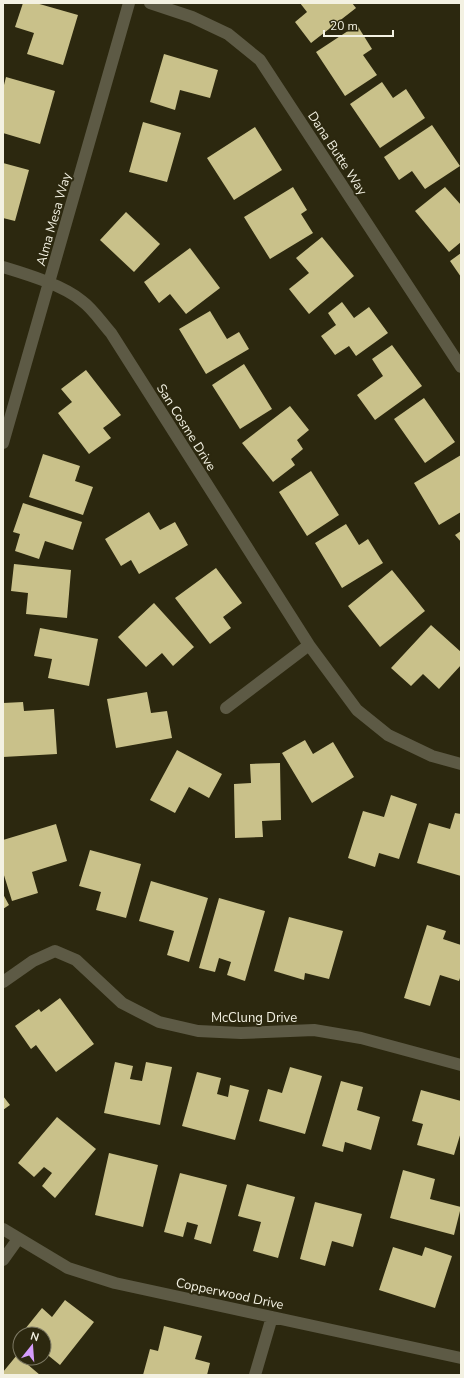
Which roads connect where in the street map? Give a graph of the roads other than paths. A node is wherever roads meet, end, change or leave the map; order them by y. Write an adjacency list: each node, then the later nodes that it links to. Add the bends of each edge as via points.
1 (129, 3): 4 (street, Alma Mesa Way)
2 (150, 3): 5 (street, Dana Butte Way, via 192,17 228,34 260,60)
3 (3, 267): 4 (street, San Cosme Drive)
4 (49, 283): 6 (street, Alma Mesa Way); 7 (street, San Cosme Drive, via 83,301 111,333)
5 (461, 367)
6 (3, 443)
7 (309, 645): 8 (street); 9 (street, San Cosme Drive, via 357,710 388,735 432,756)
8 (226, 708)
9 (461, 764)
10 (3, 982): 11 (street, McClung Drive, via 33,961 56,951 76,960 122,1003 159,1022 198,1030 241,1033 314,1030 361,1038)
11 (461, 1065)
12 (3, 1229): 13 (street, Copperwood Drive)
13 (18, 1239): 14 (street); 15 (street, Copperwood Drive, via 68,1268 115,1283)
14 (3, 1260)
15 (272, 1316): 16 (street, Copperwood Drive); 17 (street)
16 (461, 1358)
17 (256, 1375)

